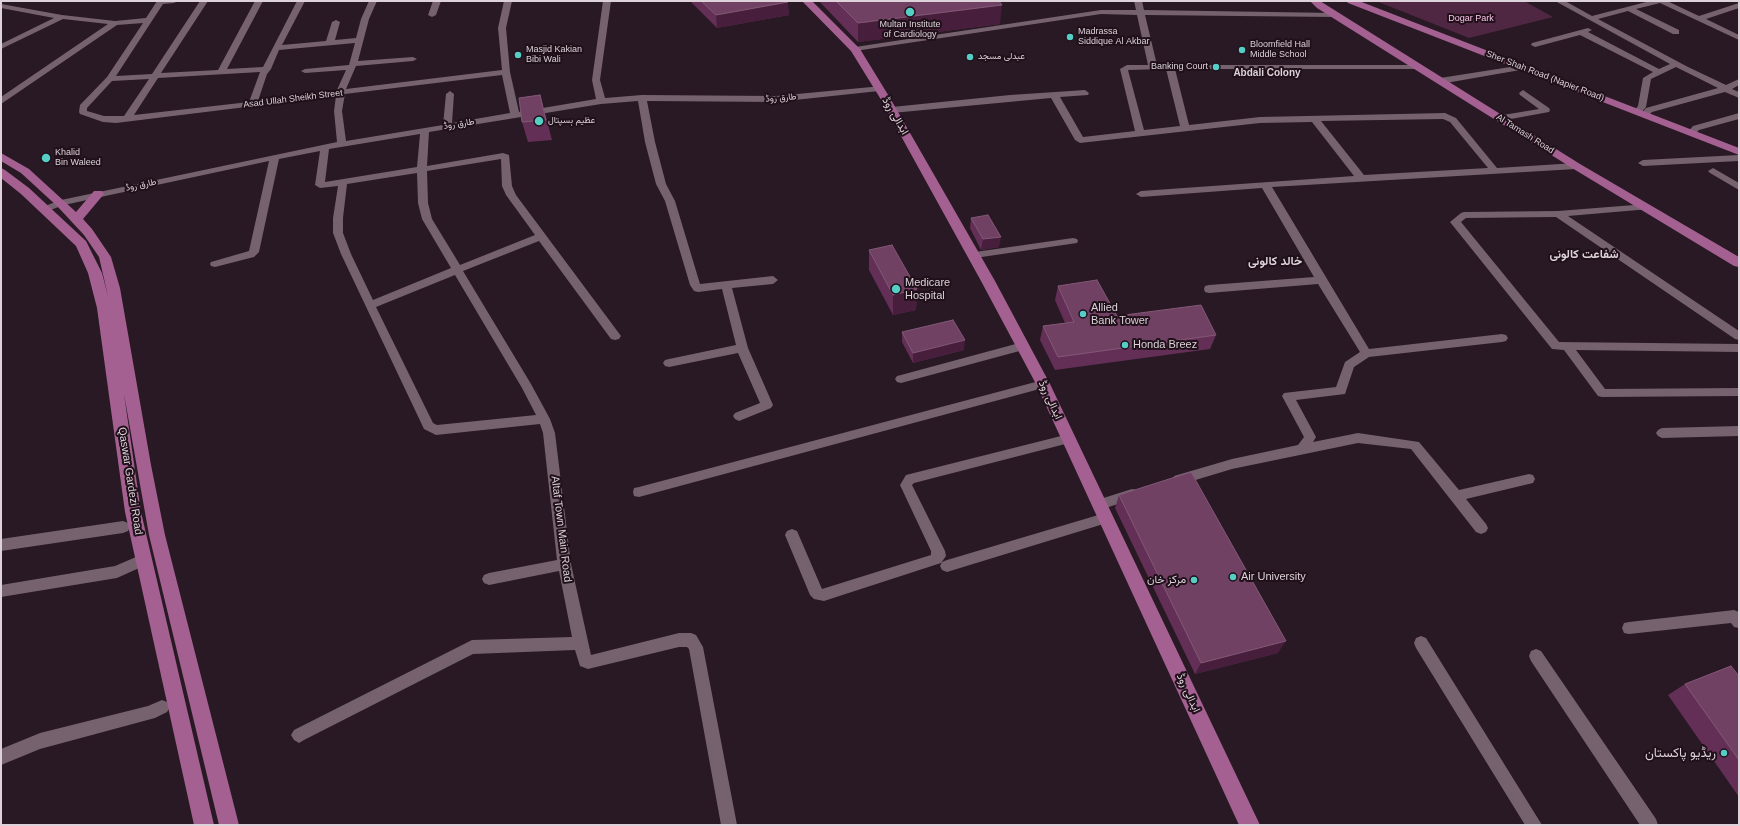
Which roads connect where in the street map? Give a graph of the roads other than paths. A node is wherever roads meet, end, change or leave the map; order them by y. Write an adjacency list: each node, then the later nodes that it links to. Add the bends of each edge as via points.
1 (160, 1): 2 (street); 25 (street)
2 (174, 1)
3 (204, 1): 50 (street)
4 (260, 1): 47 (street)
5 (301, 1): 36 (street)
6 (373, 1): 32 (street)
7 (436, 1): 20 (street)
8 (508, 1): 48 (street, via 502,28)
9 (607, 1): 64 (street, via 596,80)
10 (806, 1): 37 (main road, ابدالی روڈ)
11 (1138, 1): 19 (street)
12 (1315, 1): 21 (main road, Al Tamash Road)
13 (1351, 1): 44 (main road, Sher Shah Road (Napier Road))
14 (1559, 1): 23 (street)
15 (1660, 1): 18 (street); 24 (street)
16 (1739, 5): 24 (street)
17 (1, 6): 22 (street)
18 (1629, 9): 23 (street); 30 (street)
19 (1140, 12): 21 (street); 37 (street, via 1090,10); 41 (street)
20 (432, 15)
21 (1335, 15): 43 (main road, Al Tamash Road)
22 (62, 17): 27 (street); 35 (street)
23 (1593, 18): 28 (street)
24 (1699, 19): 31 (street)
25 (149, 20): 27 (street); 51 (street)
26 (336, 22): 33 (street)
27 (115, 23): 63 (street)
28 (1604, 26): 29 (street); 39 (street)
29 (1581, 32): 34 (street); 49 (street)
30 (1676, 32)
31 (1739, 38)
32 (358, 40): 33 (street); 40 (street)
33 (330, 42): 36 (street)
34 (1535, 45)
35 (1, 47)
36 (278, 48): 45 (street)
37 (855, 49): 54 (main road, ابدالی روڈ)
38 (413, 59): 40 (street)
39 (1676, 64): 49 (street); 55 (street)
40 (352, 66): 46 (street); 56 (street)
41 (1153, 67): 42 (street); 76 (street, via 1124,69)
42 (1170, 67): 43 (street); 74 (street)
43 (1417, 67): 52 (main road, Al Tamash Road)
44 (1523, 67): 52 (street); 67 (main road, Sher Shah Road (Napier Road))
45 (267, 69): 47 (street); 65 (street)
46 (305, 71)
47 (221, 72): 50 (street)
48 (506, 72): 56 (street, Asad Ullah Sheikh Street); 68 (street)
49 (1659, 72): 67 (street, via 1647,78)
50 (156, 76): 51 (street); 72 (street)
51 (110, 79): 72 (street, Asad Ullah Sheikh Street, via 82,110 109,120)
52 (1440, 81): 71 (main road, Al Tamash Road)
53 (1739, 82): 55 (street)
54 (879, 88): 62 (street, طارق روڈ, via 769,100); 66 (main road, ابدالی روڈ)
55 (1725, 89): 61 (street); 67 (street)
56 (341, 92): 65 (street, Asad Ullah Sheikh Street); 78 (street, via 338,111)
57 (1085, 93): 60 (street)
58 (1523, 93): 71 (street, via 1546,110)
59 (450, 94): 73 (street)
60 (1054, 95): 66 (street); 76 (street, via 1080,140)
61 (1739, 95)
62 (642, 98): 64 (street, طارق روڈ); 109 (street, via 661,184 670,201 693,282 698,288)
63 (1, 101)
64 (601, 101): 68 (street, طارق روڈ)
65 (252, 104): 72 (street, Asad Ullah Sheikh Street)
66 (892, 110): 103 (main road, ابدالی روڈ)
67 (1641, 113): 77 (main road, Sher Shah Road (Napier Road))
68 (515, 115): 73 (street, طارق روڈ)
69 (1739, 116): 77 (street, via 1696,128)
70 (1315, 118): 74 (street, via 1260,120); 88 (street, via 1445,116 1453,120); 90 (street)
71 (1500, 118): 85 (main road, Al Tamash Road)
72 (127, 119)
73 (447, 126): 75 (street, طارق روڈ)
74 (1185, 128): 76 (street)
75 (425, 130): 78 (street, طارق روڈ); 86 (street, Altaf Town Main Road)
76 (1140, 133)
77 (1691, 133): 80 (main road, Sher Shah Road (Napier Road))
78 (342, 144): 79 (street, طارق روڈ)
79 (326, 147): 82 (street, طارق روڈ); 91 (street, via 320,185)
80 (1739, 152)
81 (1, 156): 96 (main road, via 25,171)
82 (275, 157): 94 (street, طارق روڈ); 105 (street, via 254,252)
83 (1739, 158): 84 (street)
84 (1643, 163)
85 (1576, 166): 88 (street); 97 (main road, Al Tamash Road)
86 (422, 168): 91 (street); 101 (street, via 506,157 507,186); 106 (street, Altaf Town Main Road, via 423,203 427,219)
87 (1713, 170): 93 (street)
88 (1495, 171): 90 (street)
89 (1, 172): 98 (main road, Qaswar Gardezi Road)
90 (1361, 178): 92 (street)
91 (344, 182): 111 (street, via 338,233)
92 (1266, 186): 95 (street); 108 (street)
93 (1739, 187)
94 (98, 194): 96 (street, طارق روڈ); 100 (main road)
95 (1141, 194)
96 (61, 203): 98 (street, طارق روڈ); 100 (main road)
97 (1647, 207): 99 (street); 104 (main road, Al Tamash Road)
98 (45, 209): 140 (main road, Qaswar Gardezi Road, via 82,244 95,272 104,308 133,512)
99 (1558, 214): 113 (street); 116 (street, via 1464,215 1455,222 1556,346)
100 (76, 219): 154 (main road, via 105,257 114,288 157,535)
101 (541, 236): 106 (street); 112 (street)
102 (1073, 241): 103 (street)
103 (974, 255): 115 (main road, ابدالی روڈ)
104 (1739, 263)
105 (215, 264)
106 (456, 270): 111 (street); 125 (street, Altaf Town Main Road)
107 (773, 280): 109 (street)
108 (1321, 280): 110 (street); 119 (street)
109 (726, 285): 117 (street)
110 (1209, 289)
111 (370, 305): 125 (street, via 431,428 436,430)
112 (615, 336)
113 (1739, 336)
114 (1502, 338): 119 (street)
115 (1023, 346): 121 (street); 122 (main road, ابدالی روڈ)
116 (1567, 346): 118 (street); 123 (street, via 1602,393)
117 (742, 348): 120 (street); 124 (street, via 767,405)
118 (1739, 348)
119 (1366, 353): 129 (street, via 1350,365 1341,391 1288,396 1310,437)
120 (669, 363)
121 (900, 379)
122 (1043, 384): 128 (main road, ابدالی روڈ); 133 (street)
123 (1739, 392)
124 (739, 416)
125 (544, 419): 141 (street, Altaf Town Main Road, via 549,433)
126 (1739, 431): 127 (street)
127 (1662, 433)
128 (1069, 439): 135 (main road, ابدالی روڈ); 138 (street, via 906,482 938,551 939,556 936,559 819,595)
129 (1302, 449): 131 (street, via 1232,464); 134 (street, via 1358,438 1415,445)
130 (1530, 479): 134 (street)
131 (1166, 484)
132 (1144, 491): 135 (street)
133 (639, 492)
134 (1456, 496): 137 (street)
135 (1102, 511): 142 (street); 156 (main road, ابدالی روڈ)
136 (123, 527): 139 (street)
137 (1482, 528)
138 (792, 535)
139 (1, 545)
140 (144, 560): 144 (street, via 117,572); 153 (main road, Qaswar Gardezi Road)
141 (564, 564): 143 (street); 148 (street, Altaf Town Main Road)
142 (947, 566)
143 (490, 579)
144 (1, 591)
145 (1739, 622): 146 (street, via 1734,616)
146 (1629, 628)
147 (1421, 642): 157 (street)
148 (580, 643): 151 (street, via 472,647); 155 (street, Altaf Town Main Road, via 585,661 588,662 679,640 691,640 696,647)
149 (1536, 656): 158 (street)
150 (162, 707): 152 (street, via 150,714 40,740)
151 (299, 735)
152 (1, 757)
153 (204, 825)
154 (229, 825)
155 (729, 825)
156 (1250, 825)
157 (1534, 825)
158 (1650, 825)

